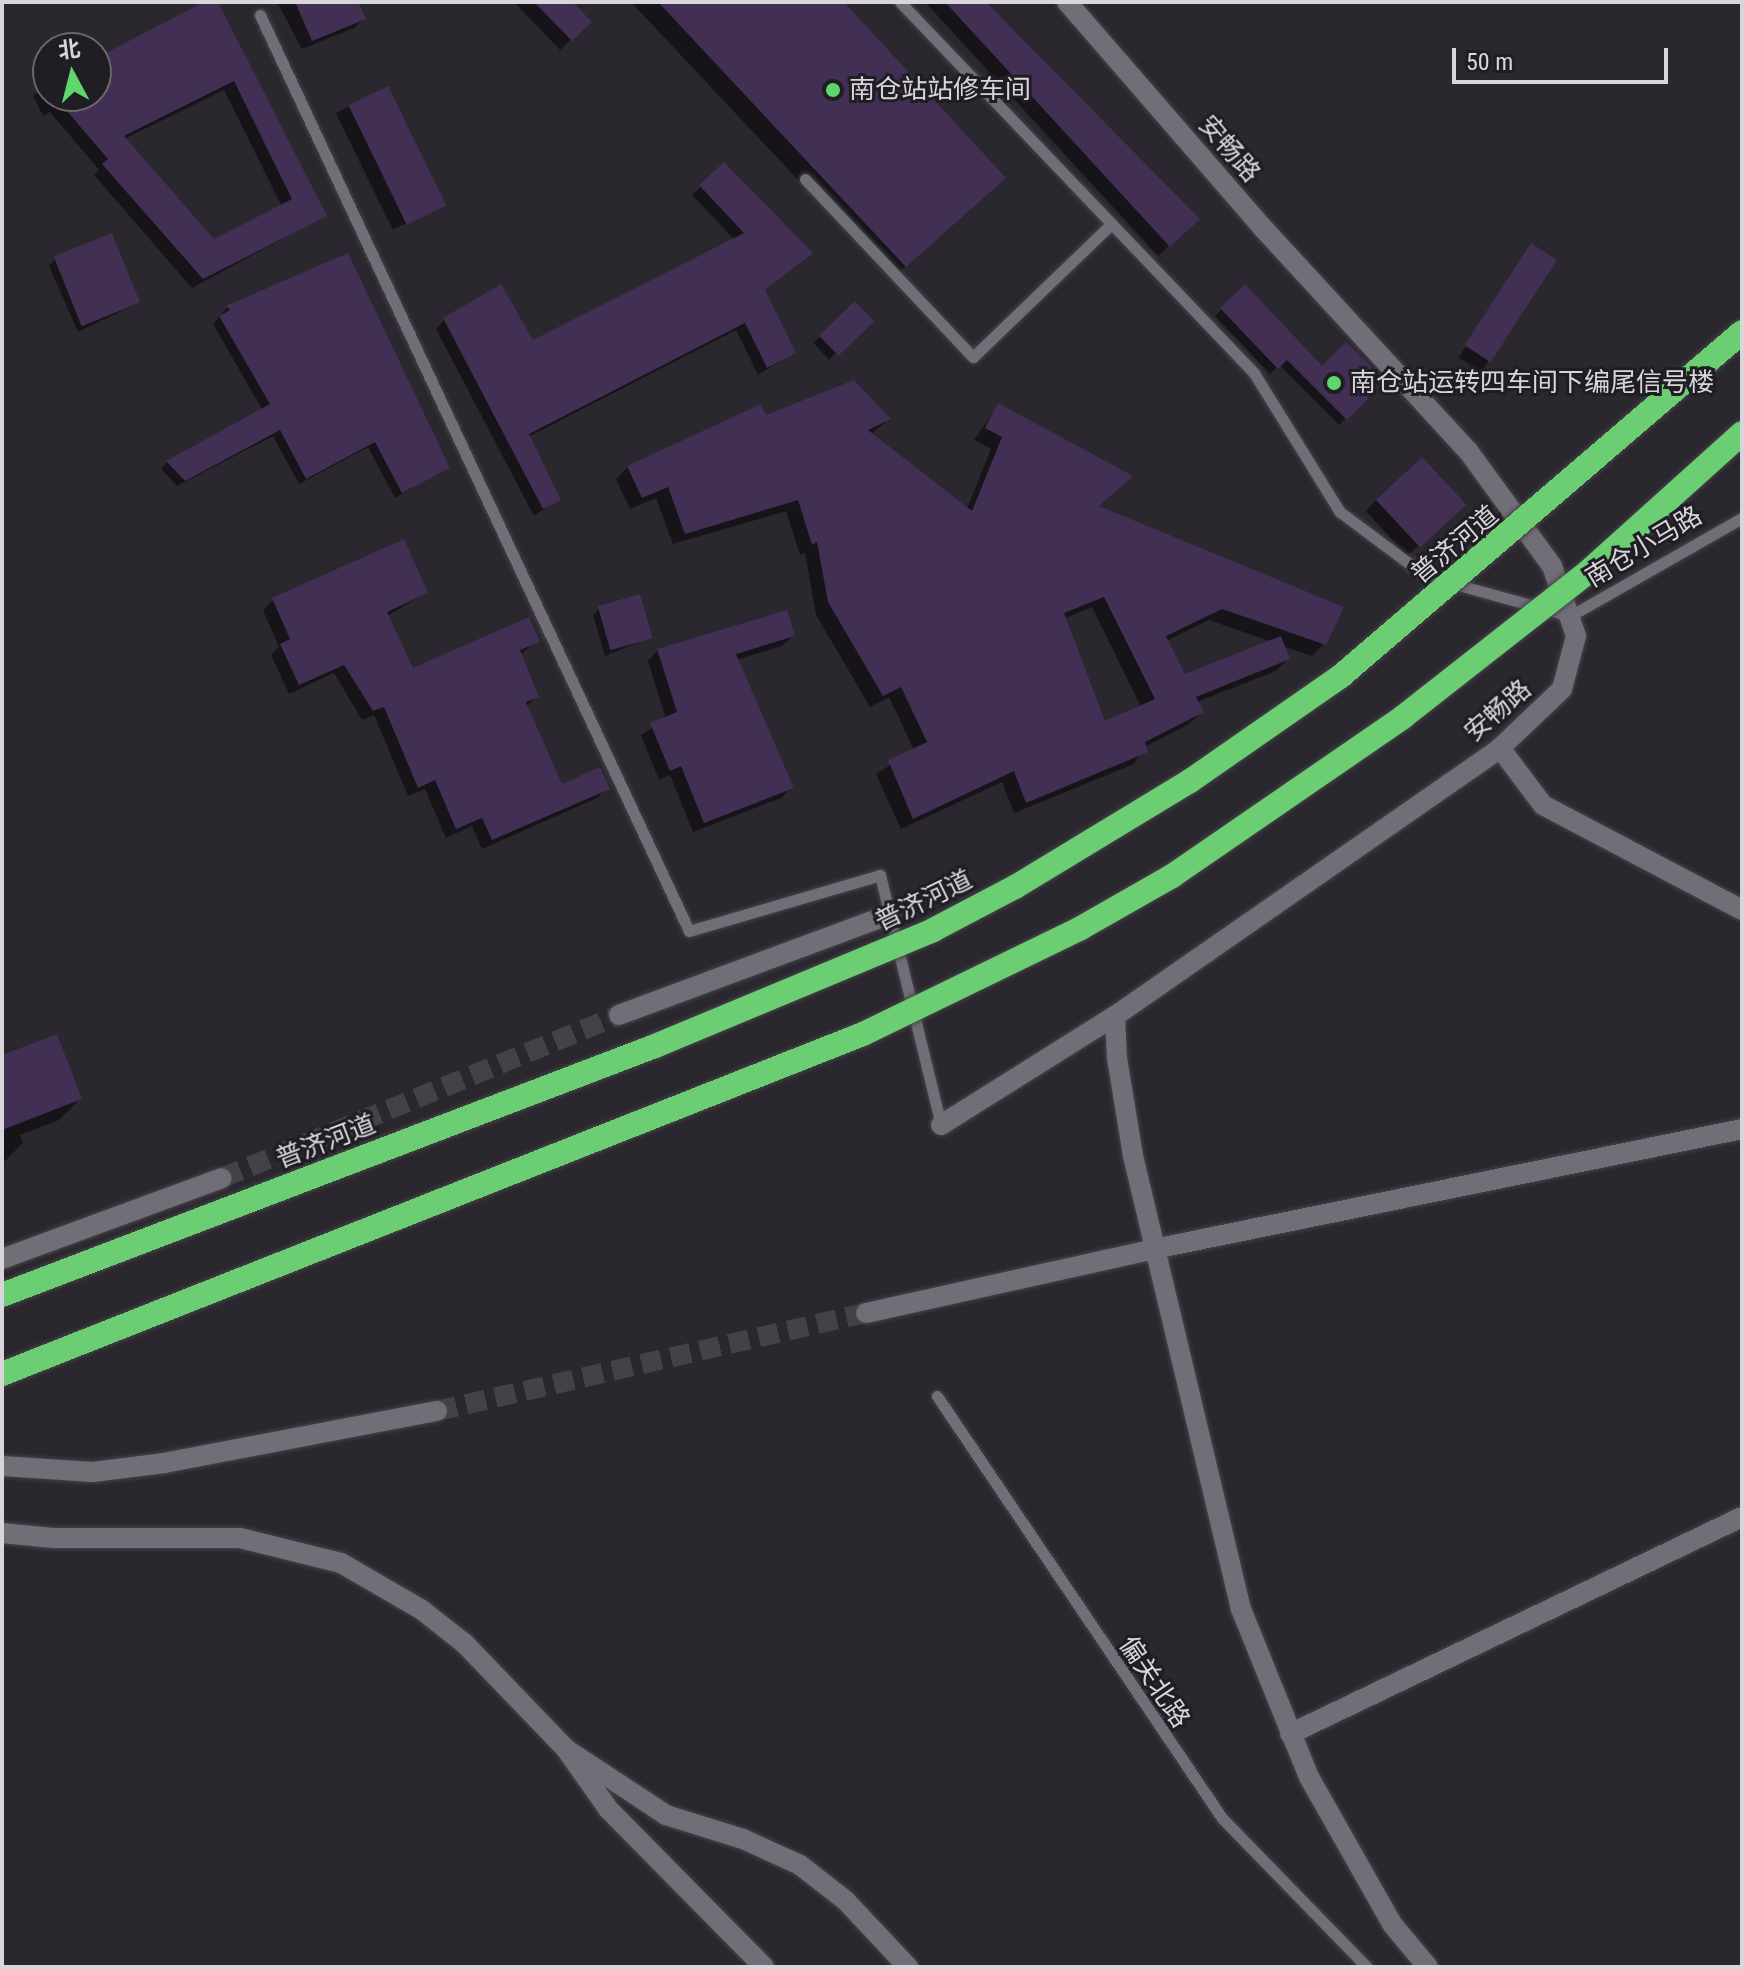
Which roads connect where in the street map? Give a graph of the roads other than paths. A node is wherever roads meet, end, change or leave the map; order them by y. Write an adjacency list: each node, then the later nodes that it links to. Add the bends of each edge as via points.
1 (900, 2): 5 (lane)
2 (1067, 2): 9 (street, 安畅路, via 1262,227 1468,451 1552,566)
3 (260, 15): 12 (lane, via 689,931 880,875)
4 (805, 179): 5 (lane, via 973,357)
5 (1110, 225): 9 (lane, via 1254,373 1340,512 1426,576)
6 (1742, 332): 20 (highway, 普济河道, bridge, via 1341,676 1190,781 1015,887 933,930 655,1046)
7 (1742, 433): 22 (highway, bridge, via 1589,571 1403,717 1185,868 1081,928 863,1034)
8 (1742, 518): 9 (lane, 南仓小马路)
9 (1570, 616): 10 (street, 安畅路, via 1576,636 1562,689)
10 (1500, 748): 11 (street, via 1543,805); 14 (street, 安畅路)
11 (1742, 910)
12 (890, 914): 13 (street); 15 (lane)
13 (619, 1015)
14 (1115, 1016): 15 (street, 安畅路); 18 (street, via 1117,1058)
15 (941, 1125)
16 (1742, 1129): 18 (street)
17 (222, 1178): 19 (street)
18 (1154, 1249): 21 (street); 28 (street, via 1241,1609)
19 (2, 1259)
20 (2, 1295)
21 (866, 1313)
22 (2, 1374)
23 (937, 1396): 32 (lane, 偏关北路, via 1222,1818)
24 (437, 1411): 25 (street, via 245,1451 93,1472)
25 (2, 1466)
26 (1742, 1517): 28 (street)
27 (2, 1533): 29 (street, via 240,1538 341,1563 422,1610 464,1643)
28 (1290, 1734): 33 (street, via 1356,1866 1392,1924)
29 (566, 1749): 30 (street, via 609,1810); 31 (street, via 666,1815 743,1839 800,1865 837,1893)
30 (764, 1967)
31 (908, 1967)
32 (1367, 1967)
33 (1428, 1967)

